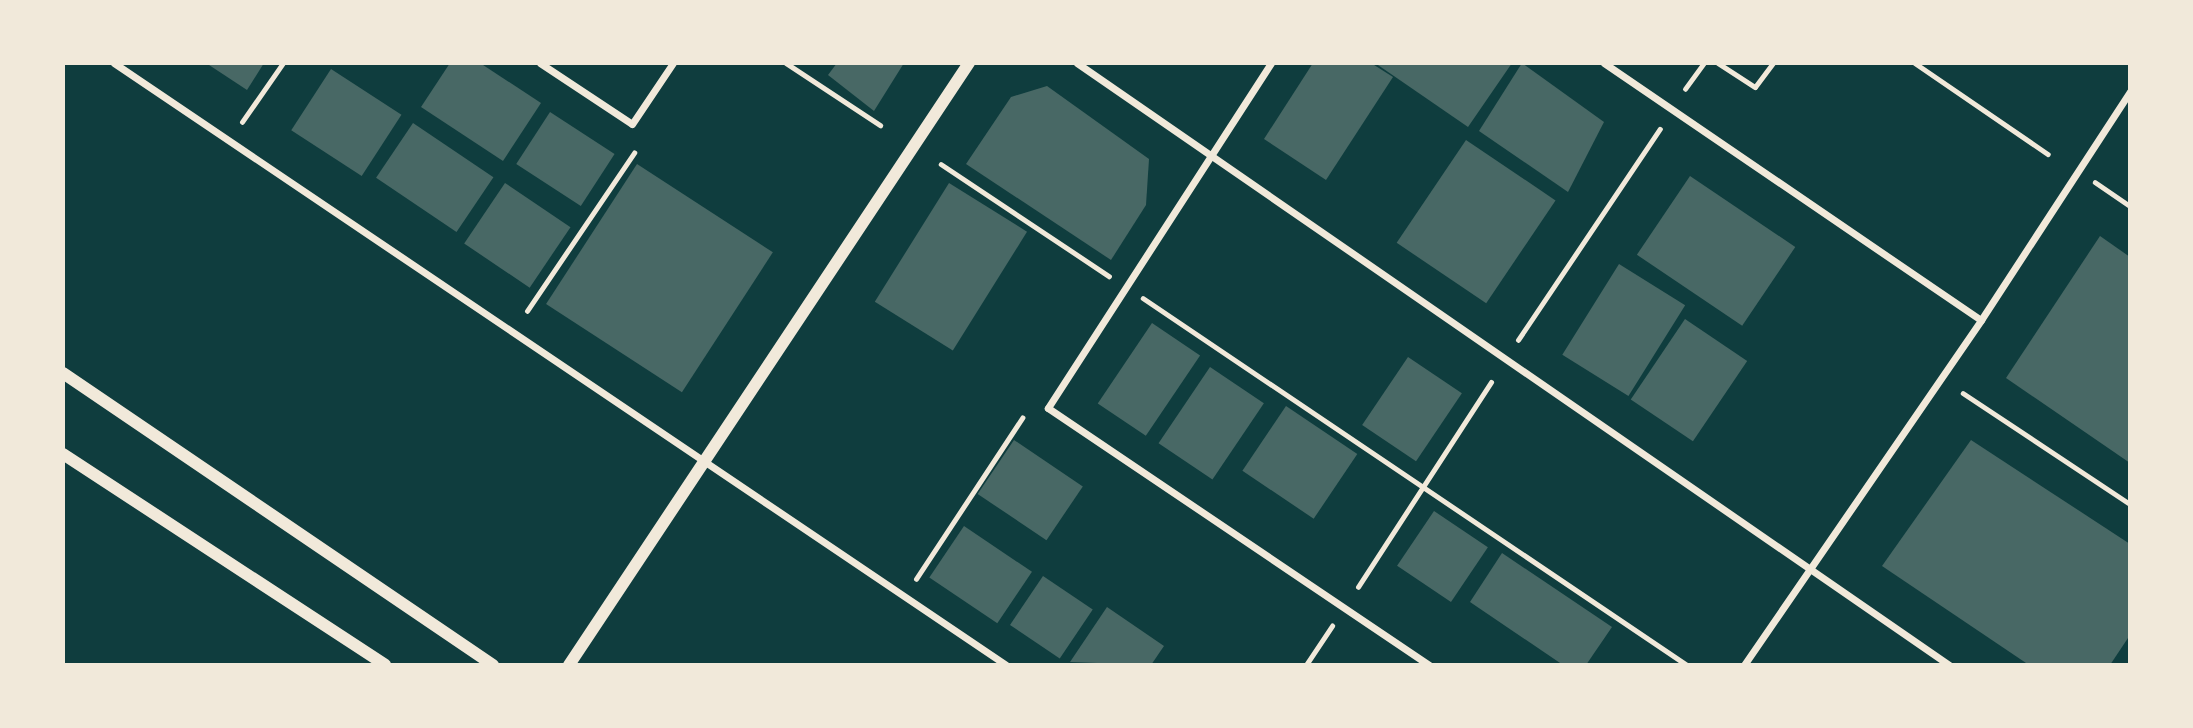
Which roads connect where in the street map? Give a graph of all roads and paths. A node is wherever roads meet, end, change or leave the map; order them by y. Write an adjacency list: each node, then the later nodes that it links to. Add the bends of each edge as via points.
1 (114, 63): 35 (street)
2 (283, 63): 16 (path)
3 (540, 63): 4 (street, via 632,124)
4 (673, 63)
5 (786, 63): 17 (path)
6 (969, 63): 35 (street)
7 (1077, 63): 21 (street)
8 (1271, 63): 21 (street)
9 (1604, 63): 28 (street)
10 (1704, 63): 14 (path)
11 (1718, 63): 12 (path, via 1755,87)
12 (1773, 63)
13 (1915, 63): 20 (path)
14 (1685, 89)
15 (2130, 91): 28 (street)
16 (242, 122)
17 (880, 125)
18 (1660, 129): 29 (path)
19 (634, 153): 27 (path)
20 (2048, 154)
21 (1210, 155): 38 (street); 47 (street, via 1048,408)
22 (941, 164): 25 (path)
23 (2094, 181): 24 (path)
24 (2130, 206)
25 (1110, 277)
26 (1136, 294): 36 (path)
27 (527, 311)
28 (1981, 320): 38 (street)
29 (1518, 340)
30 (63, 373): 43 (street)
31 (1491, 382): 36 (path)
32 (1963, 393): 37 (path)
33 (1022, 418): 39 (path)
34 (63, 454): 42 (street)
35 (701, 461): 44 (street); 45 (street)
36 (1423, 485): 40 (path); 48 (path)
37 (2130, 504)
38 (1809, 565): 49 (street); 50 (street)
39 (916, 579)
40 (1357, 587)
41 (1332, 626): 46 (path)
42 (385, 665)
43 (493, 665)
44 (569, 665)
45 (1006, 665)
46 (1306, 665)
47 (1429, 665)
48 (1687, 665)
49 (1744, 665)
50 (1949, 665)

